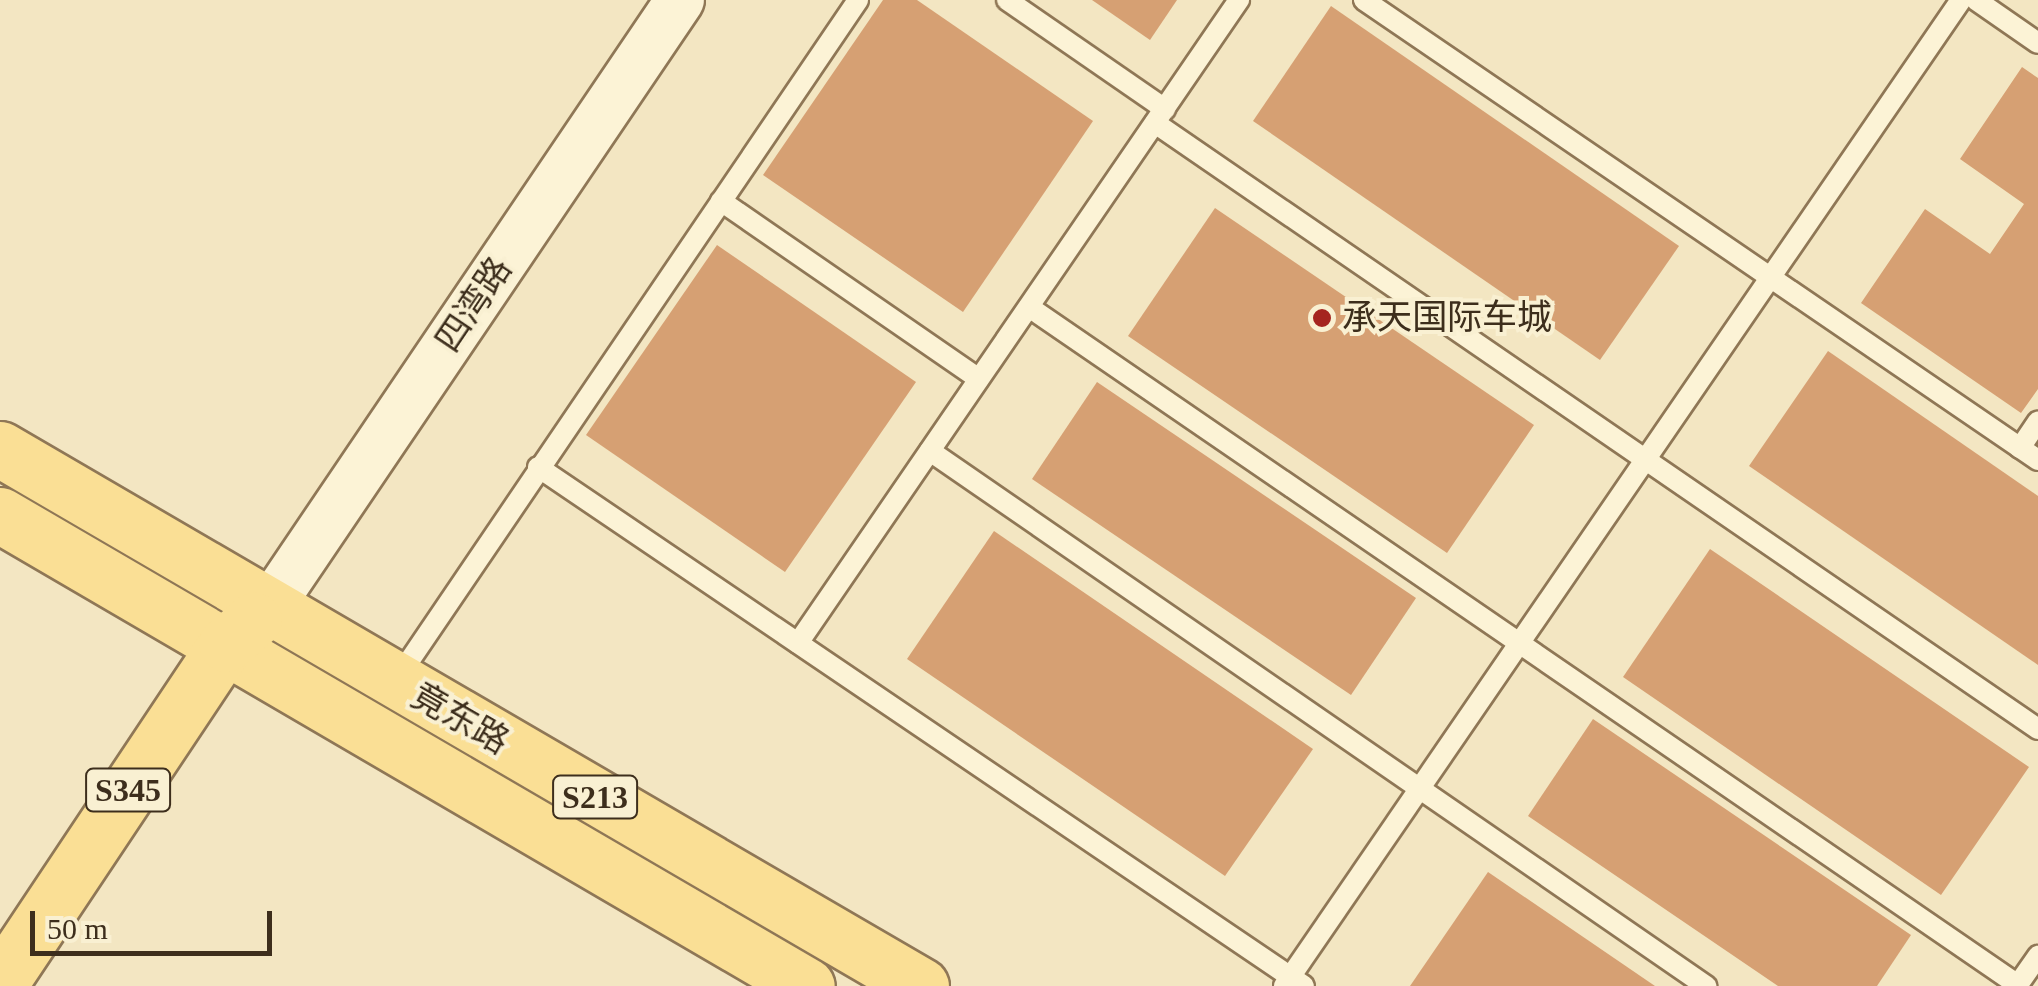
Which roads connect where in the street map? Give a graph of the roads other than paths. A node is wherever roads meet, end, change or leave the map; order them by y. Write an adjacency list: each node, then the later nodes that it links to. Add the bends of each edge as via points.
1 (680, 0): 22 (street, 四湾路)
2 (858, 0): 10 (lane)
3 (1007, 0): 9 (lane)
4 (1239, 0): 9 (lane)
5 (1364, 0): 11 (lane)
6 (1961, 0): 11 (lane)
7 (1976, 0): 8 (lane)
8 (2038, 42)
9 (1160, 116): 12 (lane); 18 (lane)
10 (721, 201): 13 (lane); 20 (lane)
11 (1770, 277): 15 (lane); 18 (lane)
12 (1029, 306): 13 (lane); 24 (lane)
13 (979, 379): 17 (lane)
14 (2038, 421): 15 (lane)
15 (2020, 448): 19 (lane)
16 (0, 449): 22 (main road, 竟东路 / S213)
17 (930, 450): 23 (lane); 28 (lane)
18 (1646, 460): 24 (lane); 27 (lane)
19 (2038, 460)
20 (538, 467): 23 (lane); 26 (lane)
21 (0, 514): 25 (main road, 竟东路 / S213)
22 (268, 609): 25 (main road, S345); 26 (main road, 竟东路 / S213)
23 (798, 643): 31 (lane)
24 (1519, 643): 28 (lane); 36 (lane)
25 (241, 653): 30 (main road, S345); 32 (main road, S345); 33 (main road, 竟东路 / S213)
26 (396, 681): 34 (main road, 竟东路 / S213)
27 (2038, 729)
28 (1420, 788): 31 (lane); 35 (lane)
29 (2038, 956): 36 (lane)
30 (0, 983)
31 (1292, 983)
32 (40, 986)
33 (807, 986)
34 (921, 986)
35 (1706, 986)
36 (2018, 986)

